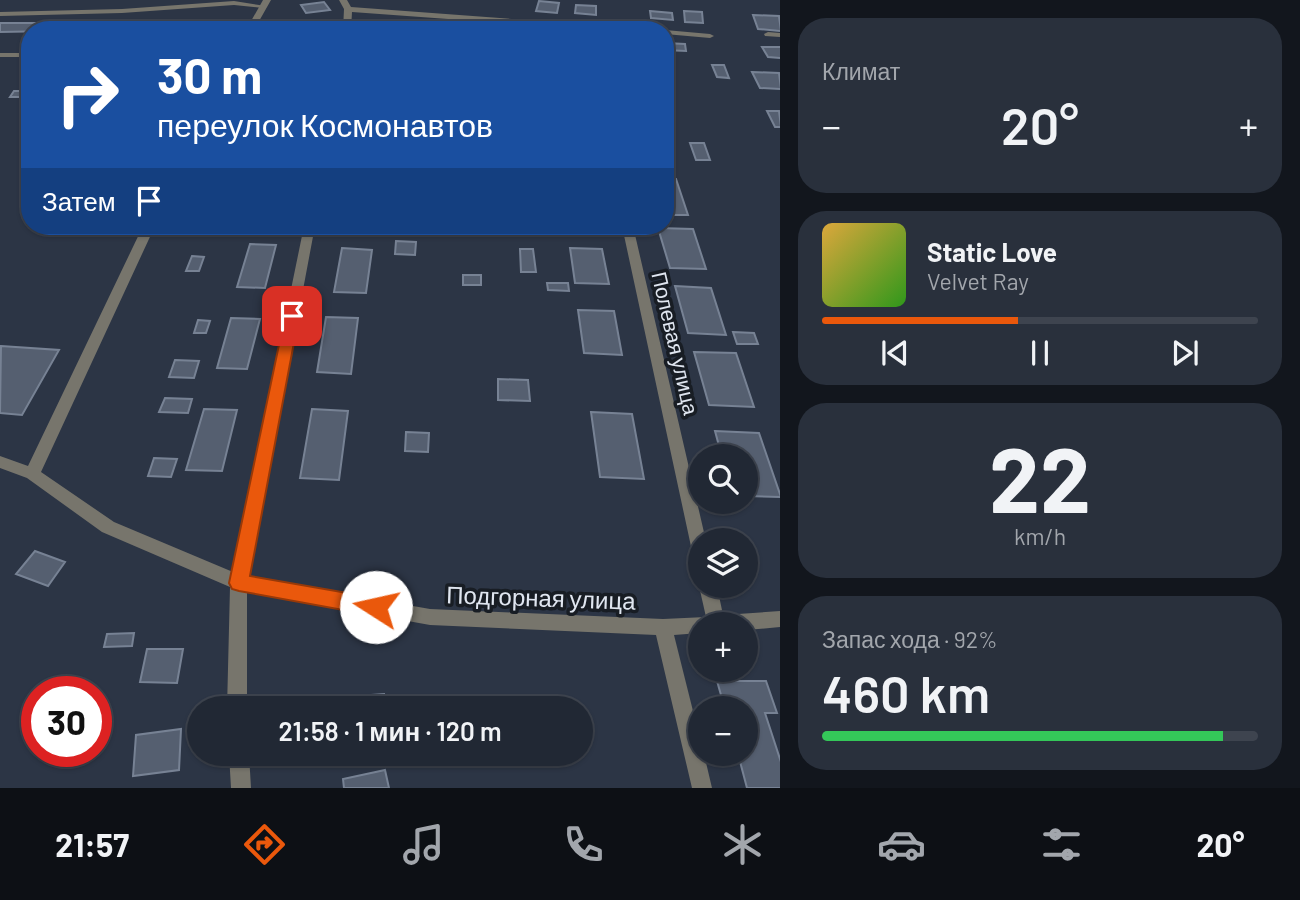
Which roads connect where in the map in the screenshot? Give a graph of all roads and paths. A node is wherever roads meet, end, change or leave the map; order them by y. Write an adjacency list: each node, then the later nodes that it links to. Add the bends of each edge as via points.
1 (342, 0): 3 (street)
2 (265, 3): 4 (lane); 5 (street)
3 (348, 9): 6 (street); 7 (street)
4 (0, 14)
5 (255, 21)
6 (347, 21)
7 (511, 21)
8 (674, 33): 11 (street)
9 (768, 34): 10 (lane)
10 (780, 35)
11 (710, 36)
12 (0, 55): 13 (lane)
13 (21, 55)
14 (145, 235): 18 (street)
15 (308, 235): 20 (street)
16 (628, 235): 19 (street, Полевая улица)
17 (0, 462): 18 (street, Подгорная улица)
18 (32, 474): 20 (street, Подгорная улица, via 108,527)
19 (695, 528)
20 (239, 583): 24 (street, Подгорная улица, via 430,617); 25 (street)
21 (780, 619): 22 (street, Подгорная улица)
22 (758, 621)
23 (688, 625): 24 (street, Подгорная улица)
24 (663, 626): 28 (street)
25 (237, 696)
26 (240, 766): 27 (street)
27 (241, 788)
28 (702, 788)

